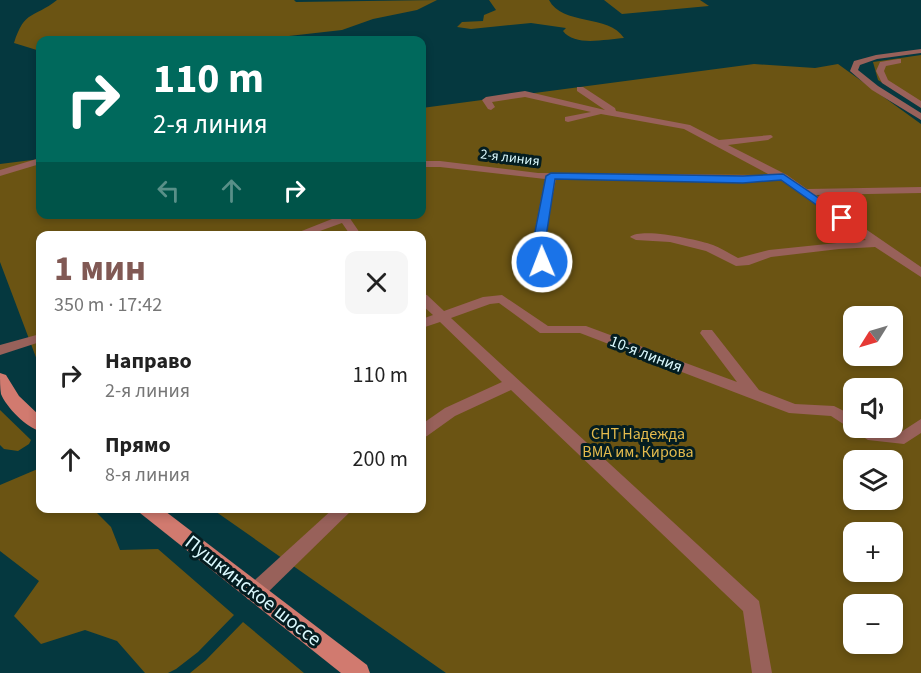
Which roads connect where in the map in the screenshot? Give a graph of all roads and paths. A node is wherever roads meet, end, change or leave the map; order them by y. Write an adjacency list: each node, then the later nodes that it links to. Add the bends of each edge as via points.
1 (921, 51): 10 (street, via 867,59 857,63 854,71)
2 (921, 58): 5 (street, via 883,64 880,71 885,81)
3 (580, 89): 9 (street)
4 (921, 92): 5 (street)
5 (904, 93): 6 (street)
6 (921, 105)
7 (491, 106): 8 (street, via 486,99 525,94)
8 (604, 112): 9 (street); 11 (street)
9 (619, 115): 13 (street, via 687,127)
10 (921, 117)
11 (568, 118)
12 (768, 137): 13 (street)
13 (718, 143): 18 (street)
14 (36, 163): 16 (street)
15 (426, 164): 17 (street, 2-я линия)
16 (0, 173)
17 (551, 176): 18 (street, 2-я линия, via 743,180); 26 (street, via 540,237 542,262)
18 (783, 177): 20 (street)
19 (921, 190): 20 (street)
20 (806, 192): 24 (street)
21 (336, 219): 22 (street)
22 (306, 231)
23 (636, 237): 24 (street, via 670,239 710,248 736,262 820,247)
24 (879, 243): 25 (street)
25 (921, 273)
26 (550, 279)
27 (426, 302): 28 (street)
28 (442, 316): 29 (street); 34 (street); 35 (street, 10-я линия, via 502,299 545,330 581,329)
29 (426, 322)
30 (707, 333): 35 (street)
31 (36, 339): 32 (street)
32 (0, 350)
33 (0, 379): 37 (main road, via 13,400)
34 (514, 382): 39 (street, via 450,412); 45 (street, via 752,607)
35 (754, 394): 36 (street, 10-я линия, via 794,409 834,411)
36 (843, 417)
37 (36, 421)
38 (921, 425): 40 (street)
39 (426, 429)
40 (903, 438)
41 (153, 513): 43 (main road, Пушкинское шоссе)
42 (341, 513): 43 (street)
43 (254, 593): 44 (main road, Пушкинское шоссе)
44 (359, 673)
45 (762, 673)

